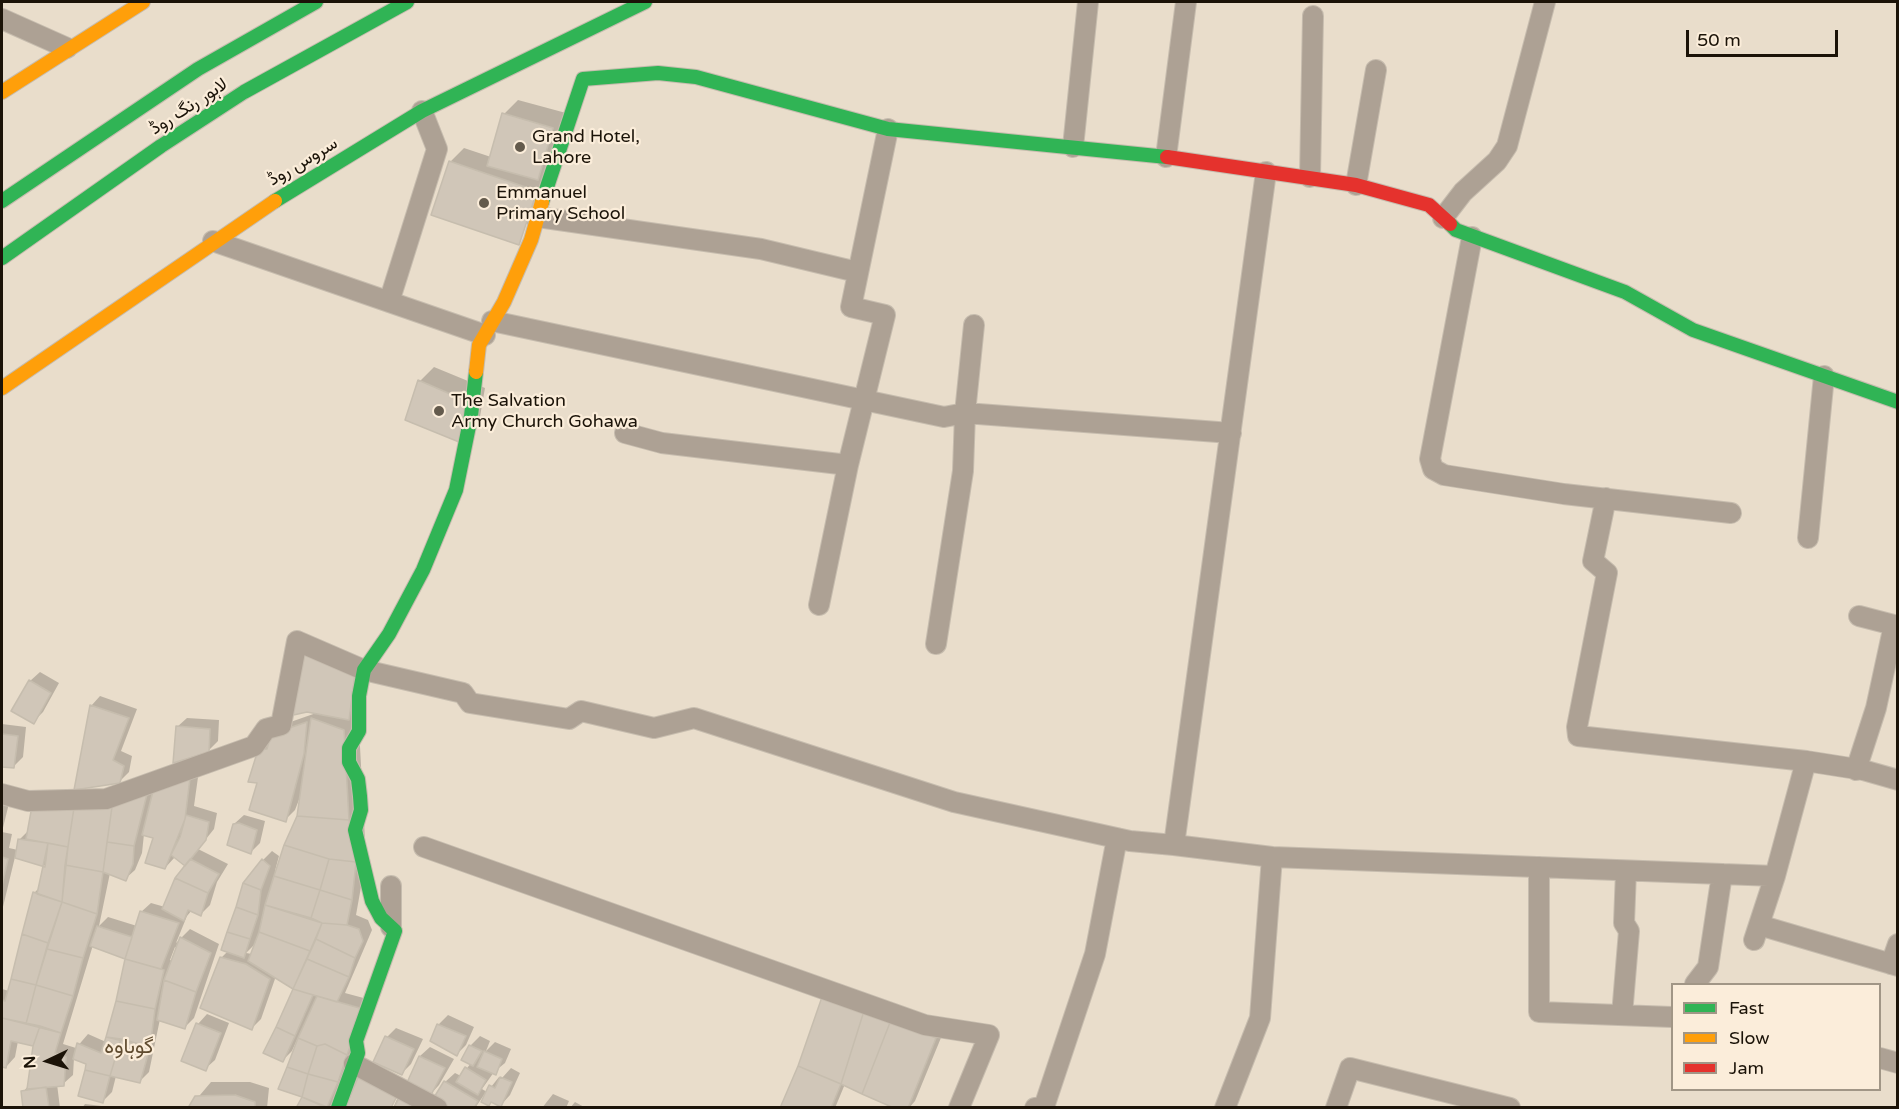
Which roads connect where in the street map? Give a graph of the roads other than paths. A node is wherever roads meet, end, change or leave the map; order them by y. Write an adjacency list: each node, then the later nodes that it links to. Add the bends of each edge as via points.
1 (144, 2): 10 (main road)
2 (316, 2): 20 (main road, لاہور رنگ روڈ, via 198,69)
3 (407, 2): 25 (main road, لاہور رنگ روڈ, via 244,92)
4 (645, 2): 13 (main road, سروس روڈ)
5 (1088, 2): 15 (street)
6 (1186, 2): 16 (street)
7 (1541, 2): 22 (street, via 1507,146)
8 (1313, 16): 18 (street)
9 (2, 19): 10 (street)
10 (67, 48): 12 (main road)
11 (1376, 70): 19 (street)
12 (2, 92)
13 (422, 111): 24 (main road, سروس روڈ); 27 (street, via 437,149)
14 (888, 129): 15 (main road); 21 (main road, via 696,77 658,73 583,79); 26 (street)
15 (1073, 147): 16 (main road)
16 (1166, 157): 17 (main road)
17 (1266, 172): 18 (main road); 36 (street)
18 (1310, 177): 19 (main road)
19 (1356, 184): 22 (main road, via 1429,205)
20 (2, 201)
21 (538, 217): 26 (street, via 761,249); 29 (main road)
22 (1443, 218): 23 (main road)
23 (1472, 237): 30 (main road, via 1625,292 1692,330); 38 (street, via 1430,459 1433,469 1444,475)
24 (213, 241): 27 (street); 31 (main road, سروس روڈ)
25 (2, 258)
26 (857, 272): 32 (street, via 851,308 885,315)
27 (389, 302): 29 (street)
28 (975, 325): 34 (street)
29 (489, 328): 32 (street); 45 (main road, via 479,345 471,416 456,490 423,570 389,634)
30 (1824, 376): 33 (main road); 40 (street)
31 (2, 388)
32 (864, 400): 34 (street, via 944,417); 37 (street)
33 (1898, 402)
34 (965, 413): 36 (street); 44 (street, via 963,471)
35 (625, 433): 37 (street, via 662,443)
36 (1231, 433): 51 (street)
37 (848, 465): 41 (street)
38 (1606, 498): 39 (street); 46 (street, via 1593,561 1607,573 1578,736)
39 (1731, 513)
40 (1808, 538)
41 (819, 605)
42 (1859, 616): 43 (street)
43 (1896, 626): 47 (street)
44 (936, 644)
45 (364, 670): 49 (street, via 297,641 281,725 266,729 254,746 106,799 28,801); 50 (street, via 463,693 470,703 569,719 581,711 654,728 694,718 954,802); 59 (main road, via 359,731 349,748 349,762 358,779 360,796 361,810 355,830 372,901)
46 (1806, 761): 47 (street); 57 (street)
47 (1856, 770): 48 (street)
48 (1898, 780)
49 (2, 794)
50 (1117, 838): 51 (street); 71 (street, via 1095,954 1044,1107)
51 (1174, 845): 53 (street)
52 (424, 847): 70 (street, via 925,1025 989,1035)
53 (1272, 857): 54 (street); 72 (street, via 1260,1018)
54 (1539, 867): 55 (street); 63 (street, via 1539,1012)
55 (1626, 871): 56 (street); 63 (street, via 1624,923 1629,931)
56 (1722, 874): 57 (street); 62 (street, via 1708,967)
57 (1775, 876): 61 (street, via 1757,932)
58 (392, 886): 59 (street)
59 (391, 927): 67 (main road, via 395,931 389,954 356,1041 358,1053)
60 (1898, 944): 61 (street)
61 (1894, 965)
62 (1696, 983)
63 (1622, 1015): 64 (street)
64 (1671, 1017)
65 (1881, 1058): 66 (street)
66 (1898, 1063)
67 (354, 1064): 68 (main road); 69 (street)
68 (338, 1107)
69 (437, 1107)
70 (959, 1107)
71 (1035, 1107)
72 (1225, 1107)
73 (1335, 1107): 74 (street, via 1350,1068)
74 (1510, 1107)

